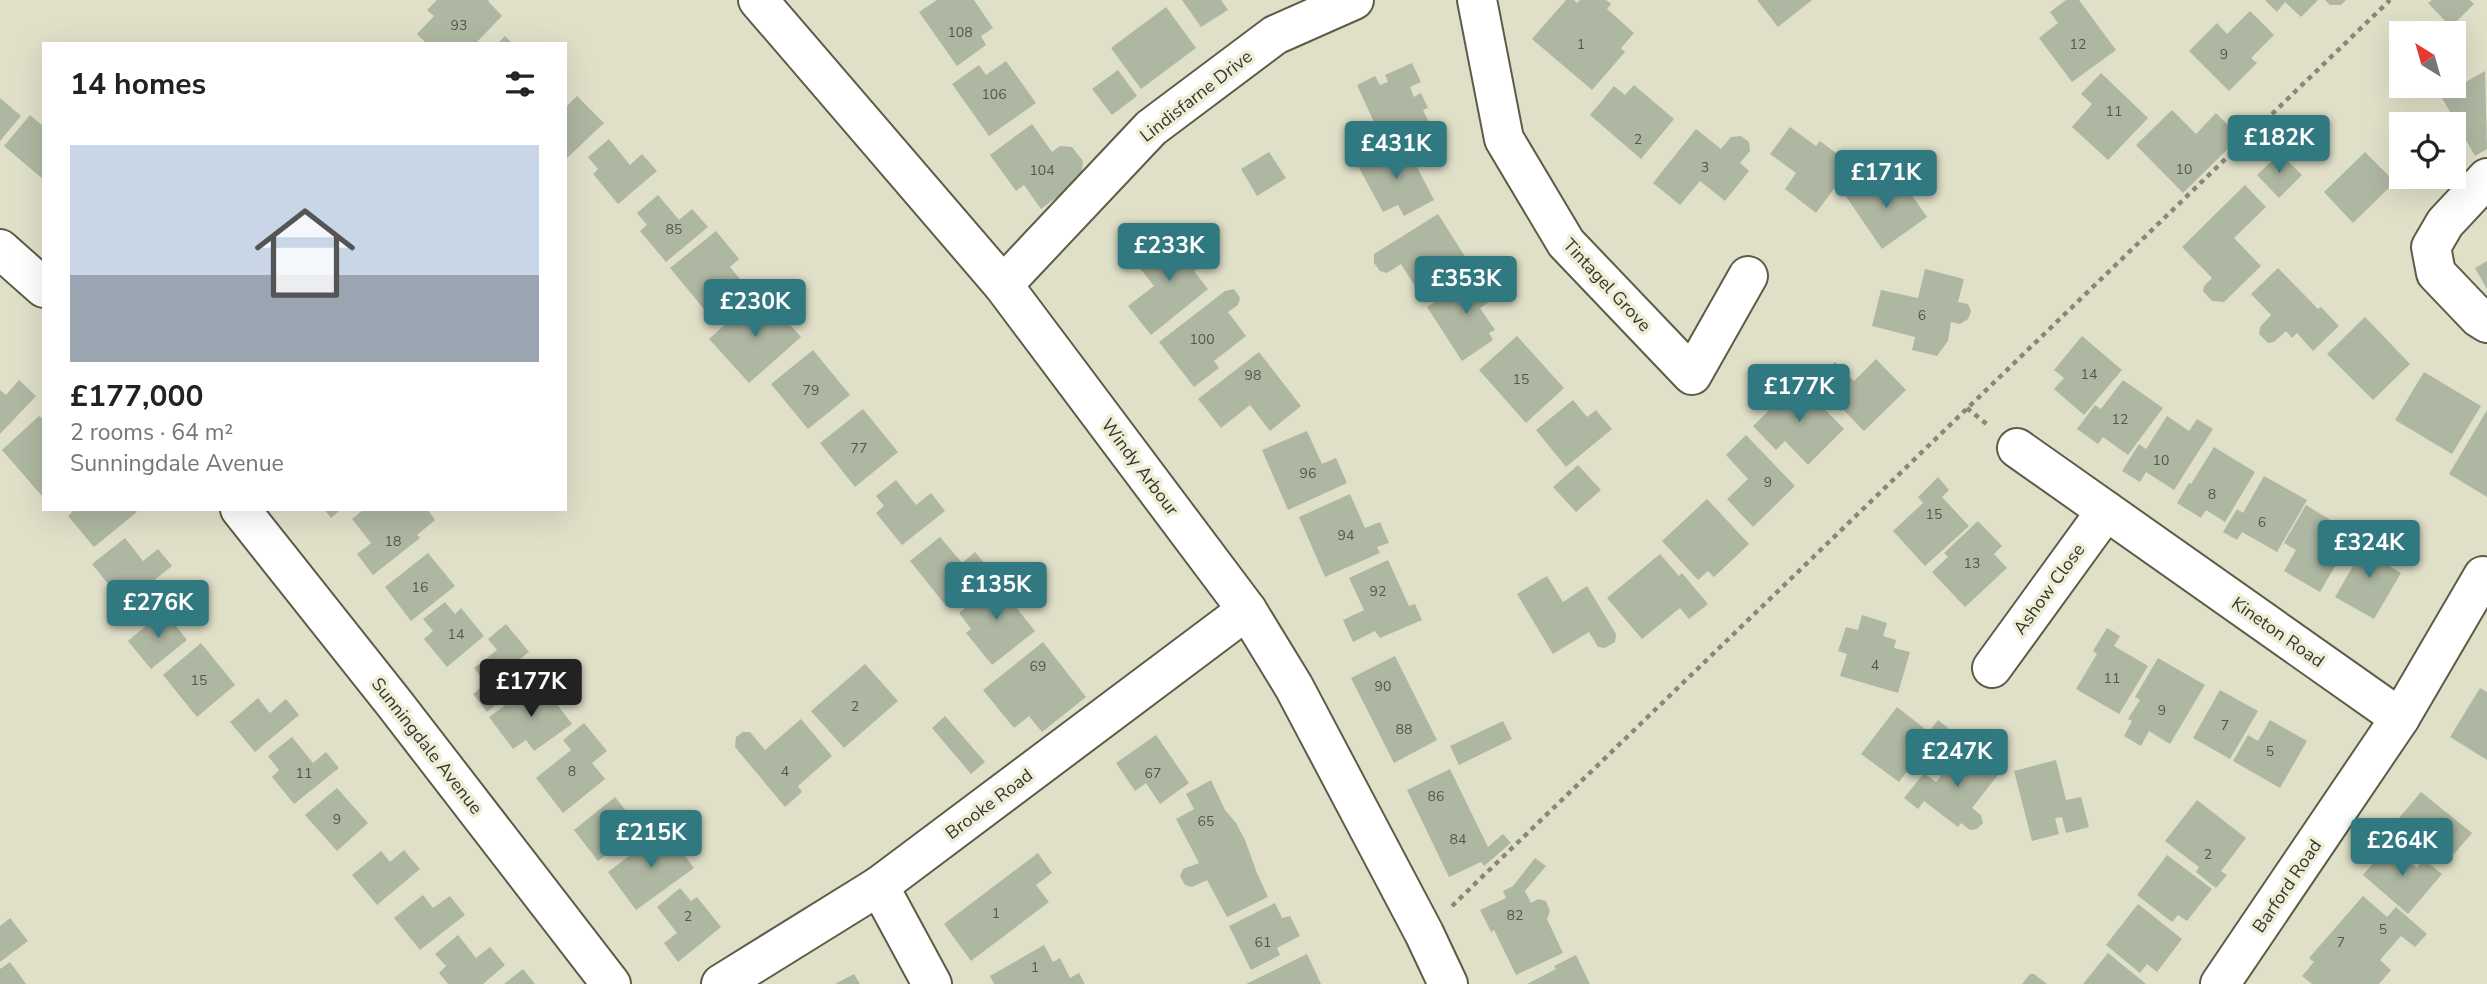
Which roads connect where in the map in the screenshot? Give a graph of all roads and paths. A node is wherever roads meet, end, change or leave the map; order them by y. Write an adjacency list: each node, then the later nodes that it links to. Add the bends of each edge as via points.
1 (758, 0): 8 (street, Windy Arbour)
2 (1354, 0): 8 (street, Lindisfarne Drive, via 1275,35 1151,128)
3 (1477, 0): 7 (street, Tintagel Grove, via 1504,139 1566,243 1692,375)
4 (2390, 0): 19 (path)
5 (2487, 178): 10 (street, via 2445,223 2431,247 2436,273)
6 (0, 249): 9 (street)
7 (1748, 276)
8 (1003, 285): 15 (street, Windy Arbour)
9 (42, 286)
10 (2487, 323)
11 (2017, 449): 13 (street, Kineton Road)
12 (242, 511): 20 (street, Sunningdale Avenue)
13 (2106, 511): 16 (street, Ashow Close); 17 (street, Kineton Road)
14 (2487, 579): 17 (street, via 2483,576)
15 (1247, 610): 18 (street, Brooke Road); 19 (street, Windy Arbour, via 1294,687)
16 (1993, 668)
17 (2400, 718): 24 (street, Barford Road)
18 (879, 886): 21 (street, Brooke Road); 22 (street)
19 (1424, 933): 23 (street, Windy Arbour)
20 (611, 984)
21 (720, 984)
22 (932, 984)
23 (1448, 984)
24 (2220, 984)

